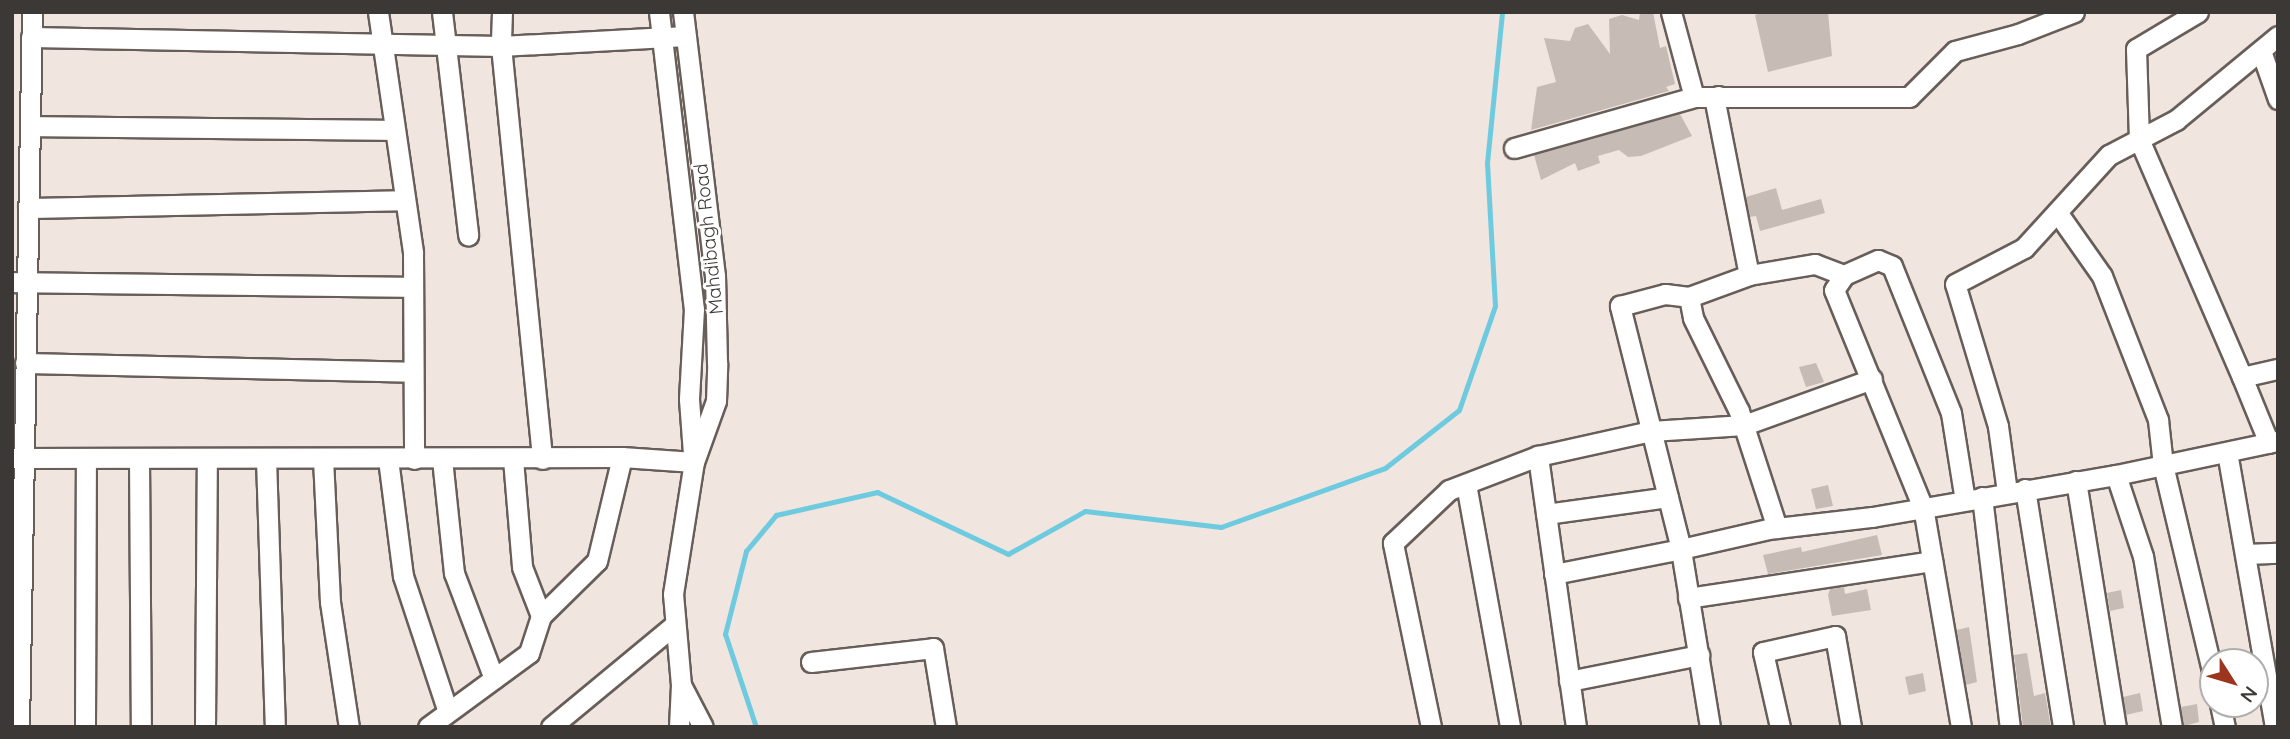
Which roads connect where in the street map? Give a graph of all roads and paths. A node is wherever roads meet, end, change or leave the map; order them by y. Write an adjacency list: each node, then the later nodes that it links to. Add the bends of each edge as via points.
1 (32, 12): 12 (street)
2 (378, 12): 14 (street)
3 (442, 12): 15 (street)
4 (502, 12): 16 (street)
5 (659, 12): 13 (street, Mahdibagh Road)
6 (683, 12): 10 (street, Mahdibagh Road)
7 (1671, 12): 19 (street)
8 (2074, 12): 18 (street, via 1955,51 1909,97)
9 (2198, 12): 23 (street, via 2136,49)
10 (686, 36): 13 (street); 58 (street, Mahdibagh Road, via 717,319 716,401)
11 (2278, 36): 17 (street)
12 (31, 37): 14 (street); 21 (street)
13 (662, 39): 16 (street); 58 (street, Mahdibagh Road, via 694,309 689,400)
14 (380, 44): 15 (street); 22 (street)
15 (443, 46): 16 (street); 29 (street)
16 (502, 46): 57 (street)
17 (2261, 51): 20 (street); 23 (street, via 2176,120)
18 (1718, 96): 19 (street); 30 (street, via 1715,102)
19 (1694, 97): 24 (street)
20 (2278, 99)
21 (30, 126): 22 (street); 26 (street)
22 (393, 130): 25 (street)
23 (2138, 139): 27 (street, via 2109,155); 38 (street)
24 (1514, 148)
25 (404, 200): 26 (street); 33 (street)
26 (28, 208): 28 (street)
27 (2057, 212): 59 (street, via 2102,276 2158,421); 63 (street, via 2024,248 1955,284)
28 (20, 227): 32 (street)
29 (468, 235)
30 (1749, 275): 31 (street, via 1815,264); 34 (street)
31 (1844, 275): 39 (street, via 1834,290); 65 (street, via 1878,260 1892,266 1951,413)
32 (19, 281): 33 (street); 35 (street)
33 (413, 287): 37 (street)
34 (1689, 297): 41 (street, via 1693,318); 42 (street, via 1665,294 1620,306)
35 (21, 351): 37 (street); 40 (street)
36 (2278, 369): 38 (street)
37 (413, 372): 54 (street)
38 (2242, 377): 43 (street)
39 (1872, 379): 41 (street); 66 (street)
40 (18, 402): 47 (street)
41 (1744, 425): 42 (street); 68 (street)
42 (1651, 431): 45 (street); 64 (street)
43 (2274, 442): 44 (street)
44 (2227, 452): 59 (street); 71 (street)
45 (1538, 456): 62 (street); 67 (street)
46 (622, 457): 57 (street); 58 (street); 75 (street, via 597,561)
47 (18, 458): 48 (street); 84 (street)
48 (86, 458): 49 (street); 85 (street)
49 (139, 458): 50 (street); 86 (street)
50 (207, 458): 51 (street); 87 (street)
51 (267, 459): 52 (street); 88 (street)
52 (323, 459): 53 (street); 89 (street, via 330,602)
53 (388, 459): 54 (street); 83 (street, via 403,576)
54 (414, 459): 55 (street)
55 (443, 459): 56 (street); 80 (street, via 454,573)
56 (513, 459): 57 (street); 75 (street, via 522,567)
57 (542, 459)
58 (694, 462): 76 (street, Mahdibagh Road, via 675,581)
59 (2163, 465): 60 (street); 77 (street)
60 (2116, 475): 61 (street); 105 (street, via 2143,556)
61 (2076, 481): 63 (street); 104 (street)
62 (1466, 484): 95 (street, via 1449,490 1393,543); 96 (street)
63 (2016, 490): 65 (street); 103 (street)
64 (1668, 497): 67 (street); 69 (street)
65 (1973, 498): 66 (street); 102 (street)
66 (1923, 508): 68 (street); 72 (street)
67 (1546, 514): 73 (street)
68 (1776, 528): 69 (street)
69 (1681, 549): 73 (street); 74 (street)
70 (2278, 553): 71 (street)
71 (2245, 554): 106 (street)
72 (1932, 561): 74 (street); 101 (street)
73 (1554, 574): 81 (street)
74 (1688, 598): 78 (street)
75 (541, 616): 80 (street, via 529,653)
76 (673, 626): 82 (street, Mahdibagh Road); 91 (street)
77 (2207, 648)
78 (1699, 655): 81 (street); 98 (street)
79 (811, 662): 94 (street, via 933,648)
80 (494, 679): 83 (street)
81 (1569, 681): 97 (street)
82 (681, 685): 92 (street, Mahdibagh Road); 93 (street, Mahdibagh Road)
83 (448, 712): 90 (street)
84 (19, 727)
85 (85, 727)
86 (141, 727)
87 (205, 727)
88 (275, 727)
89 (349, 727)
90 (428, 727)
91 (551, 727)
92 (679, 727)
93 (703, 727)
94 (946, 727)
95 (1431, 727)
96 (1510, 727)
97 (1576, 727)
98 (1710, 727)
99 (1780, 727): 100 (street, via 1763,652 1835,636)
100 (1851, 727)
101 (1961, 727)
102 (2010, 727)
103 (2063, 727)
104 (2116, 727)
105 (2172, 727)
106 (2274, 727)

